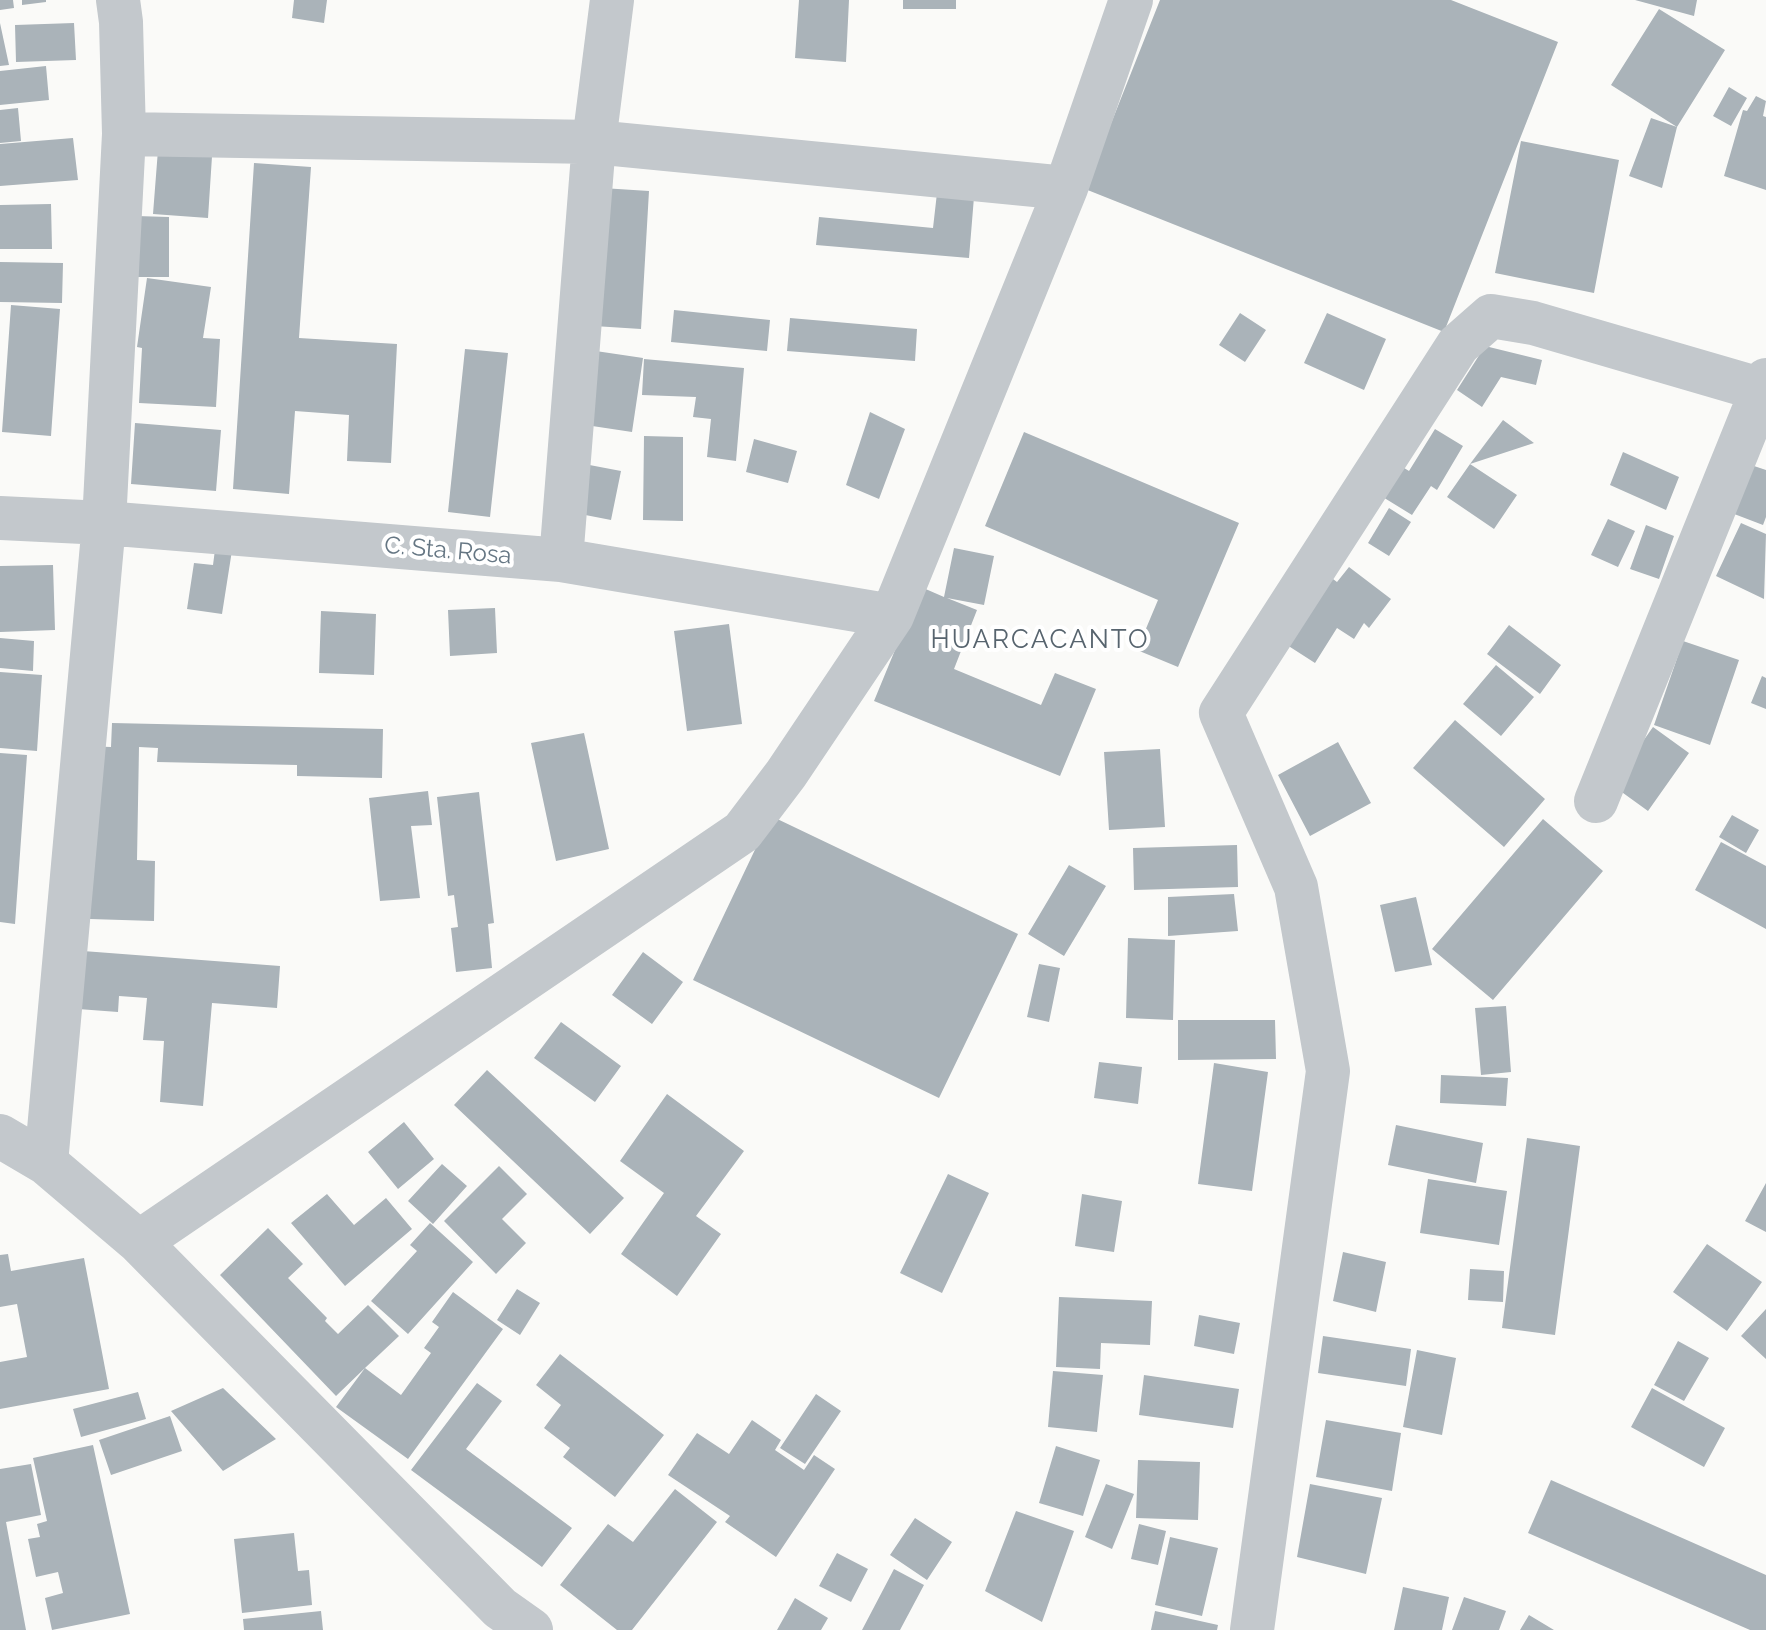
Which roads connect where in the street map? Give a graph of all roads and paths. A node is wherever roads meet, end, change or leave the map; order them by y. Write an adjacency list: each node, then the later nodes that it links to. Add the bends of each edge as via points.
1 (118, 0): 4 (street)
2 (612, 0): 5 (street)
3 (1131, 0): 6 (street)
4 (124, 134): 5 (street); 9 (street)
5 (594, 142): 6 (street); 10 (street)
6 (1066, 188): 11 (street)
7 (1765, 387): 12 (street); 17 (street, via 1491,316 1458,345 1221,713 1296,887 1328,1071)
8 (0, 518): 9 (street, C. Sta. Rosa)
9 (104, 523): 10 (street, C. Sta. Rosa); 14 (street)
10 (561, 560): 11 (street, C. Sta. Rosa)
11 (892, 616): 15 (street, via 742,832)
12 (1596, 801)
13 (0, 1136): 14 (street)
14 (46, 1163): 15 (street)
15 (139, 1242): 16 (street, via 500,1608)
16 (531, 1630)
17 (1252, 1630)

